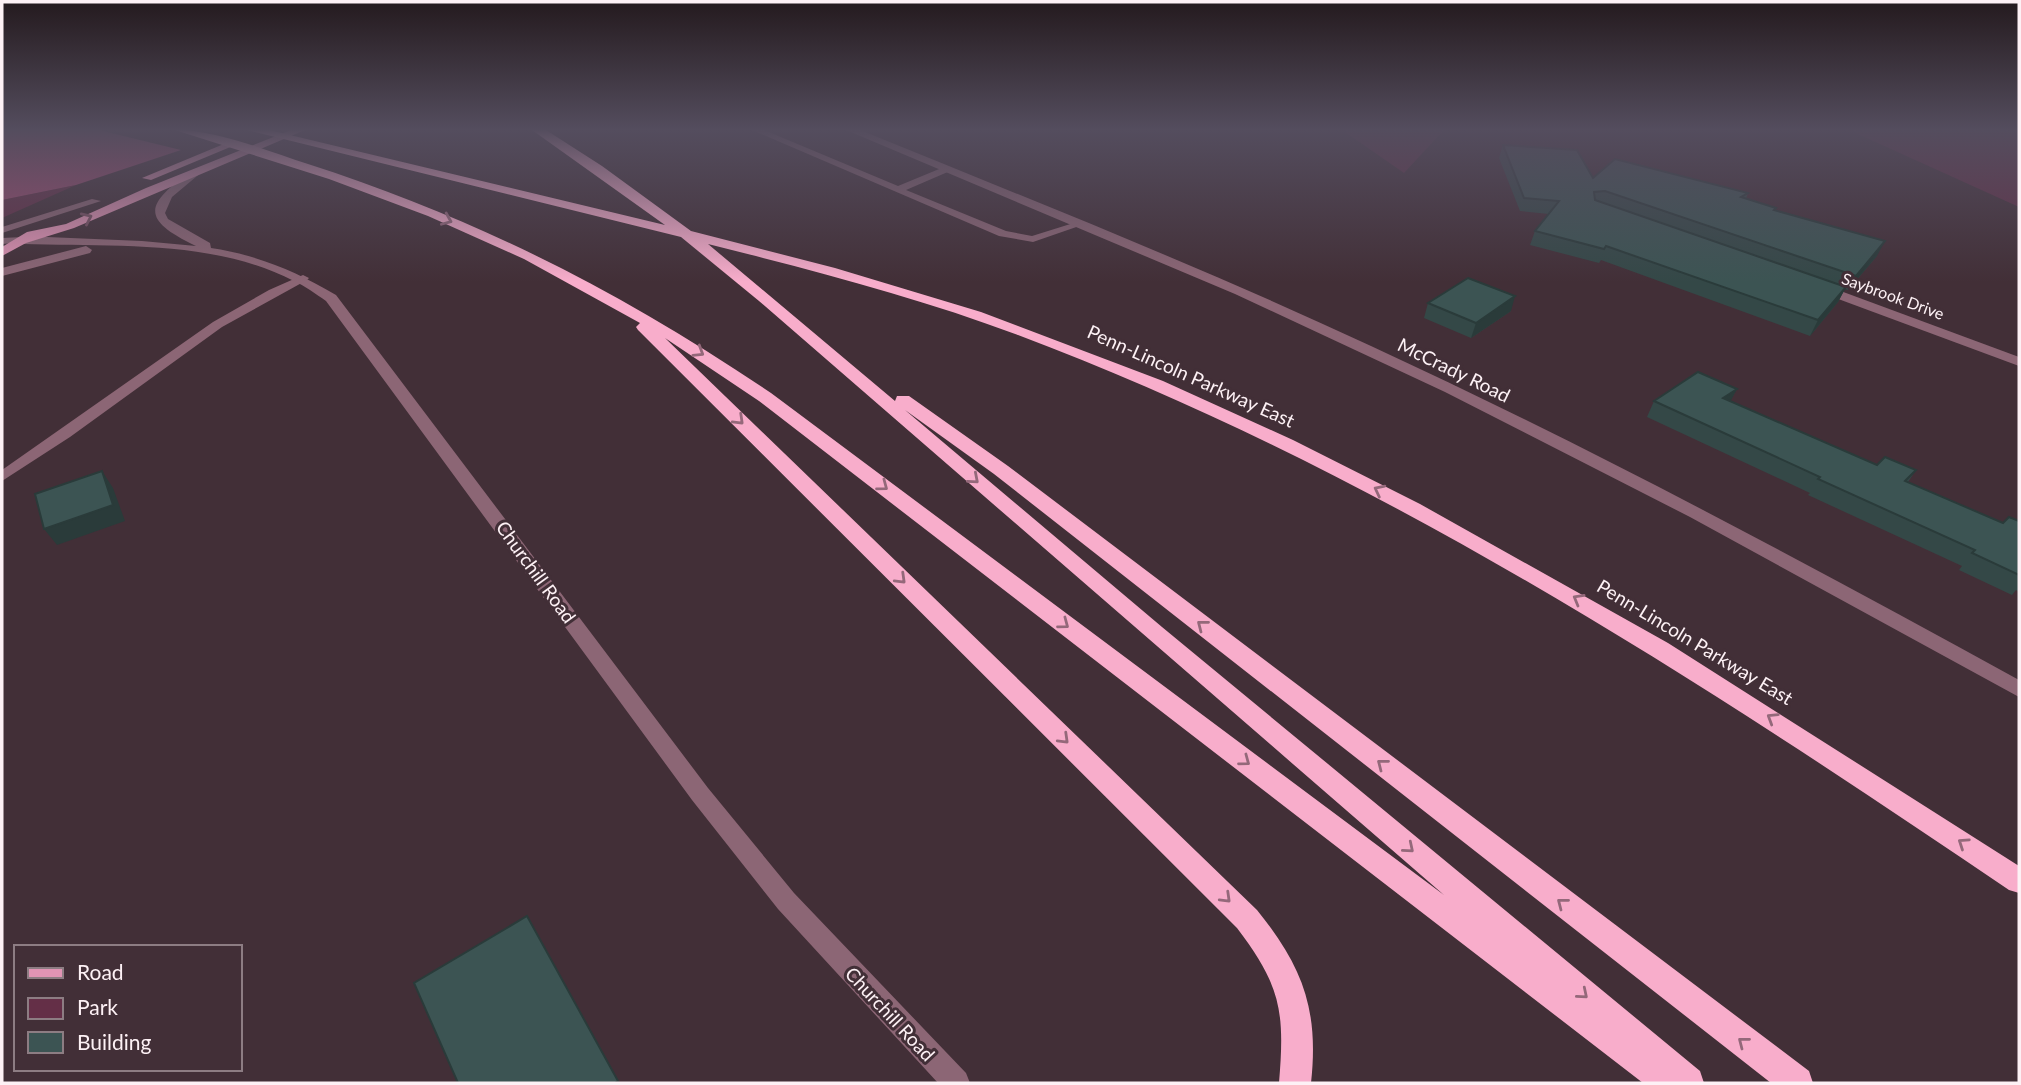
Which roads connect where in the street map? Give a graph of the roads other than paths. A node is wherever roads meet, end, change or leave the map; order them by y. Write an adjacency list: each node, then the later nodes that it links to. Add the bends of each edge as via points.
1 (145, 181): 11 (main road)
2 (176, 181): 14 (main road, one-way to 2, via 70,226)
3 (186, 181): 18 (street, via 163,198 160,218 177,233)
4 (343, 181): 22 (highway, one-way to 22, via 486,236)
5 (464, 181): 27 (highway, Penn-Lincoln Parkway East, one-way to 5, via 1684,663 1498,554 1335,468 1195,402 1021,331 885,285)
6 (612, 181): 23 (highway)
7 (876, 181): 10 (lane)
8 (920, 181): 10 (lane)
9 (975, 181): 12 (street, McCrady Road)
10 (898, 190): 12 (lane, via 1013,236 1033,239)
11 (96, 201): 13 (lane); 14 (main road)
12 (1080, 224): 26 (street, McCrady Road, via 1283,310 1513,420 1770,552)
13 (2, 230)
14 (23, 240): 15 (lane); 16 (street, Churchill Road); 17 (main road)
15 (2, 241)
16 (117, 245): 18 (street, Churchill Road); 19 (street)
17 (2, 252)
18 (222, 254): 20 (street, Churchill Road, via 275,265)
19 (2, 272)
20 (303, 278): 25 (lane, via 206,330); 28 (street, Churchill Road, via 345,313 700,794 786,901)
21 (1803, 281): 24 (street, Saybrook Drive)
22 (620, 304): 29 (highway, one-way to 29, via 1247,919 1282,967 1297,1011 1300,1046); 30 (highway, one-way to 30, via 765,397)
23 (813, 336): 31 (highway, one-way to 31, via 975,480); 32 (highway, one-way to 23, via 1001,470)
24 (2019, 362)
25 (2, 477)
26 (2019, 689)
27 (2019, 881)
28 (956, 1083)
29 (1295, 1083)
30 (1668, 1083)
31 (1688, 1083)
32 (1797, 1083)

